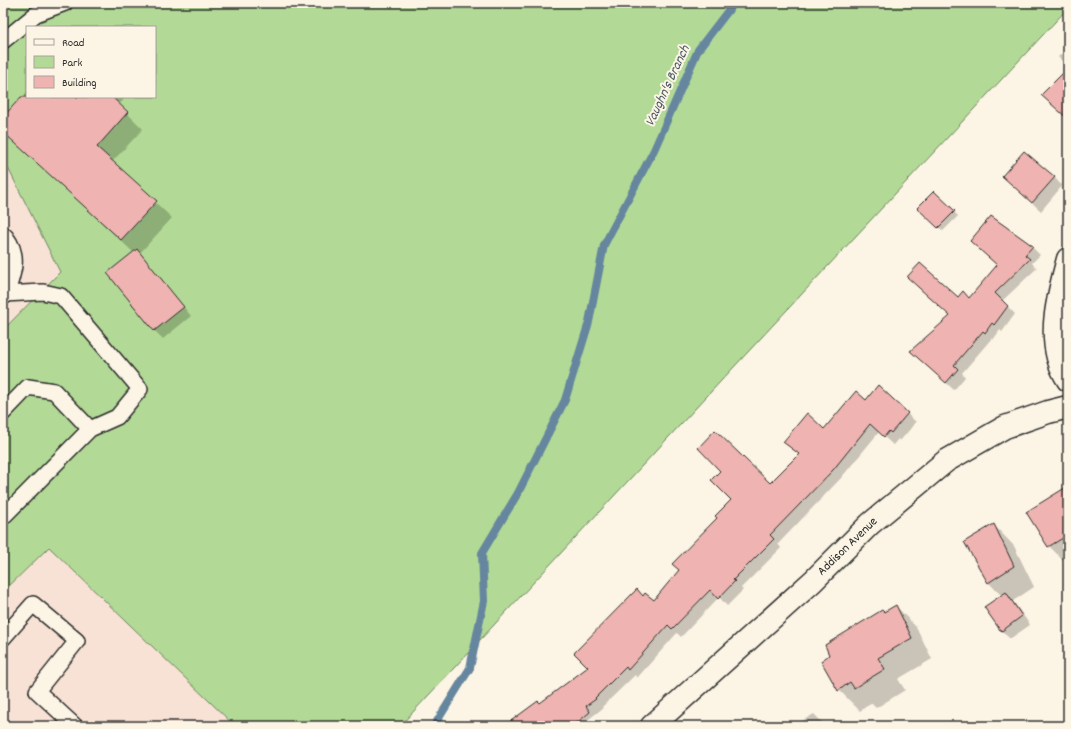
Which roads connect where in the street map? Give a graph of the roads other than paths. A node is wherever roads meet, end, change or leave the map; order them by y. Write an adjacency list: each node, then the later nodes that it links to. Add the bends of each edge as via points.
1 (65, 3): 2 (lane, via 36,14)
2 (3, 41)
3 (3, 239): 5 (street, via 9,247 11,258)
4 (1068, 259): 6 (street, via 1058,296 1054,327 1057,354)
5 (3, 293): 9 (lane, via 43,292 61,296 140,389 116,416)
6 (1068, 380)
7 (1068, 408): 13 (street, Addison Avenue, via 1048,412 1006,427 946,461 870,524 813,581)
8 (3, 413): 9 (lane, via 28,387 54,391)
9 (90, 429): 10 (lane)
10 (3, 517)
11 (3, 638): 12 (lane, via 33,604 77,641 37,691)
12 (75, 726)
13 (652, 726)

